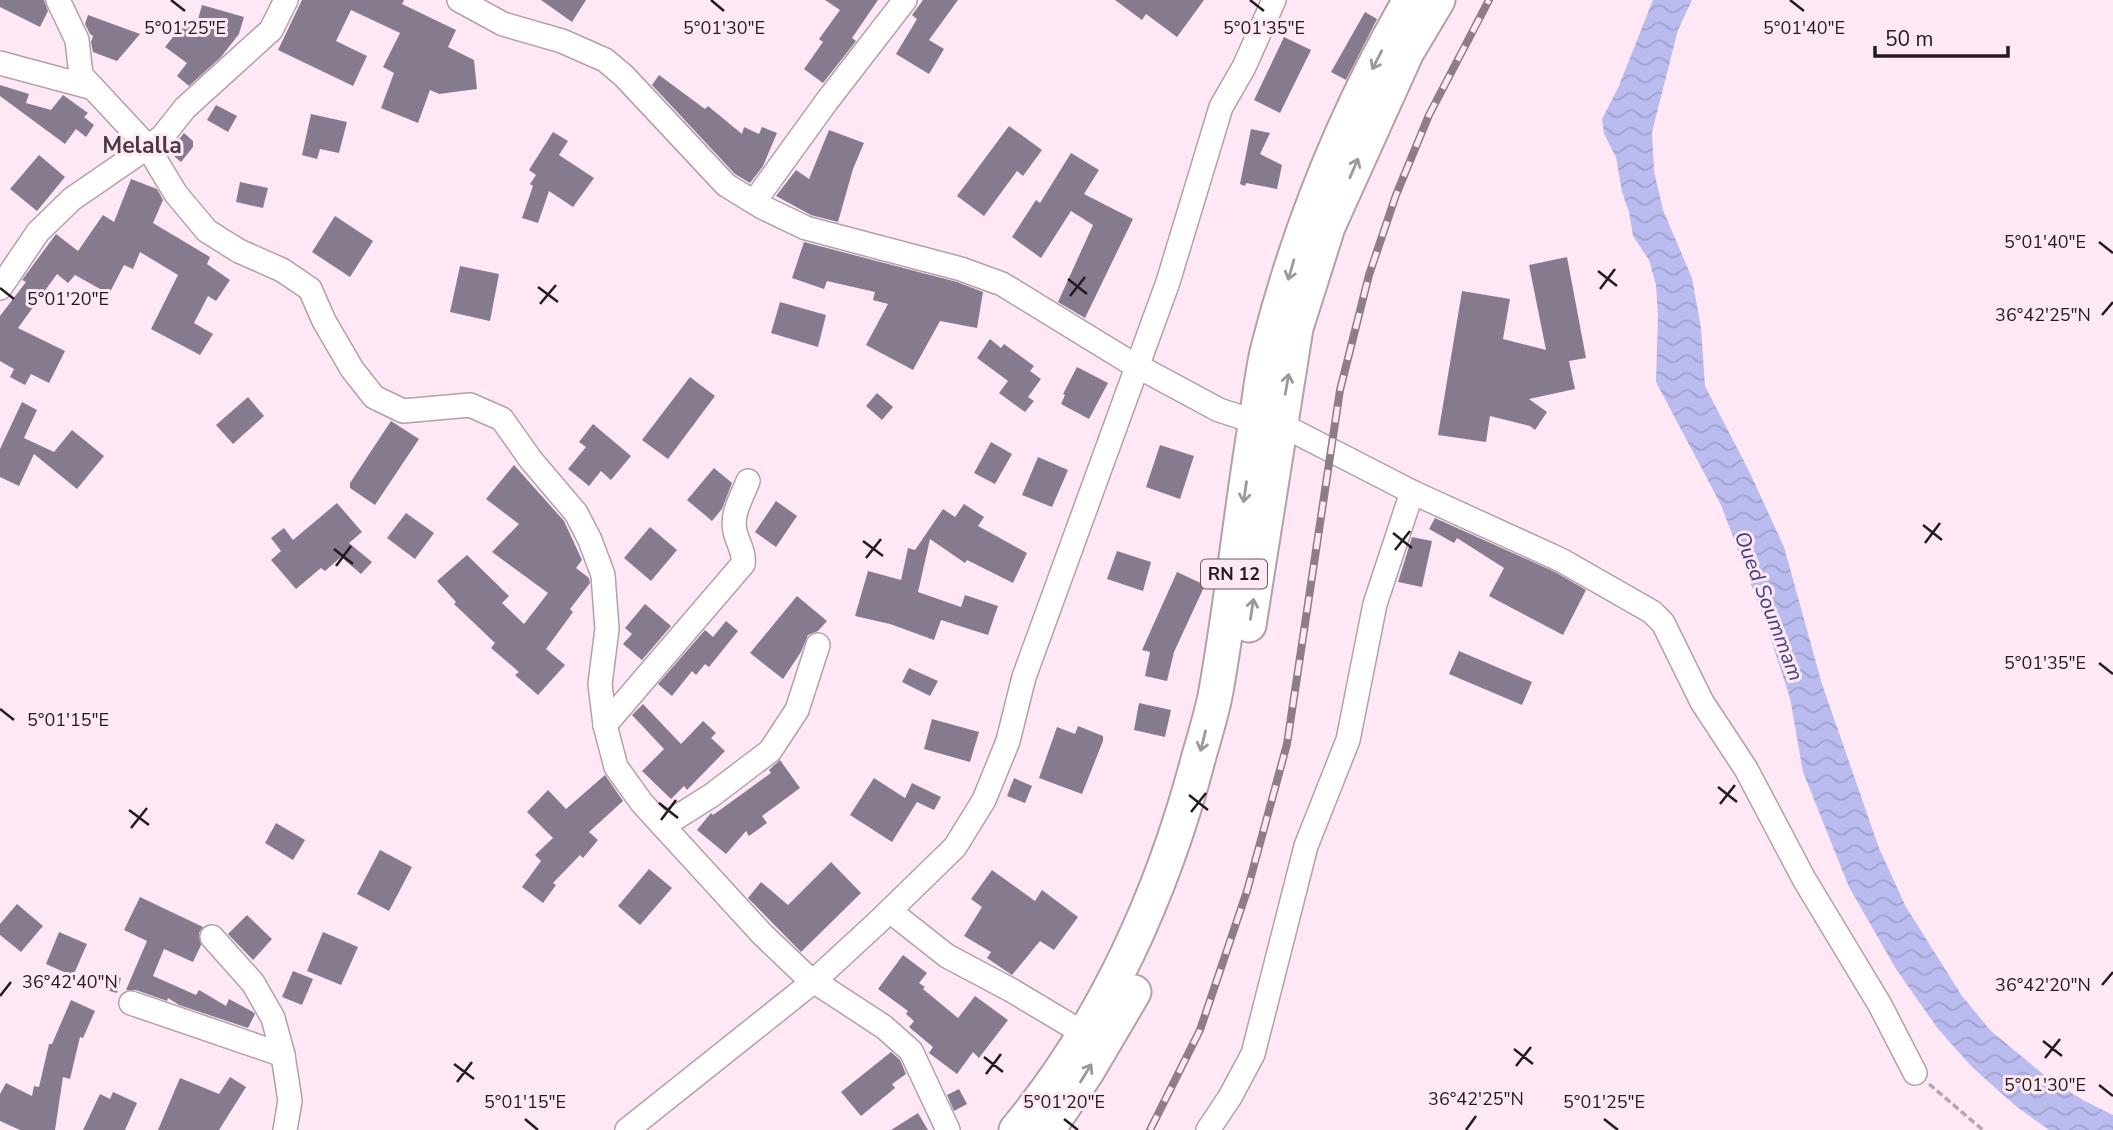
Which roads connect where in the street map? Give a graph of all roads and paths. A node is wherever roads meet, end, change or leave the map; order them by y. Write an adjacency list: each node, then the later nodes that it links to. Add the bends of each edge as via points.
1 (58, 0): 9 (street, via 77,40 81,75)
2 (286, 0): 10 (street, via 271,30 185,108 162,137)
3 (459, 0): 11 (street, via 503,24 562,41 605,60 726,185)
4 (905, 0): 11 (street)
5 (1274, 0): 13 (street, via 1222,107 1168,282)
6 (1410, 0): 14 (highway, RN 12, one-way to 14, via 1354,105 1301,235 1267,351)
7 (1438, 0): 14 (highway, RN 12, one-way to 7, via 1328,227 1407,52)
8 (0, 63): 9 (street)
9 (93, 88): 10 (street)
10 (147, 146): 12 (street, via 72,199 38,232); 18 (street, via 176,194 207,231 310,289 346,360 374,397 403,411 470,405 502,419 576,513 603,575 607,629 600,684)
11 (754, 202): 13 (street, via 806,228 1002,284)
12 (0, 288)
13 (1136, 366): 14 (street, via 1219,410); 20 (street, via 984,800 955,847)
14 (1268, 423): 16 (street); 24 (highway, RN 12, one-way to 24, via 1215,694 1192,783 1152,902 1113,983); 31 (highway, RN 12, one-way to 14, via 1134,992 1192,860 1225,747 1245,649)
15 (748, 481): 18 (street, via 734,516 743,564)
16 (1412, 492): 26 (street, via 1561,560 1652,612 1663,624 1702,702 1746,769); 32 (street, via 1375,604 1348,740 1306,846 1253,1054)
17 (818, 645): 19 (street, via 797,710 770,751)
18 (606, 725): 19 (street, via 616,767)
19 (663, 826): 22 (street, via 762,934)
20 (890, 911): 22 (street); 24 (street, via 947,956)
21 (212, 937): 25 (street, via 253,983 273,1018)
22 (814, 981): 28 (street); 29 (street, via 884,1027 911,1051)
23 (131, 1003): 25 (street)
24 (1083, 1032): 30 (highway, RN 12)
25 (283, 1055): 27 (street, via 290,1101)
26 (1915, 1073): 33 (path)
27 (285, 1130)
28 (626, 1130)
29 (948, 1130)
30 (1016, 1130)
31 (1048, 1130)
32 (1208, 1130)
33 (1983, 1130)

